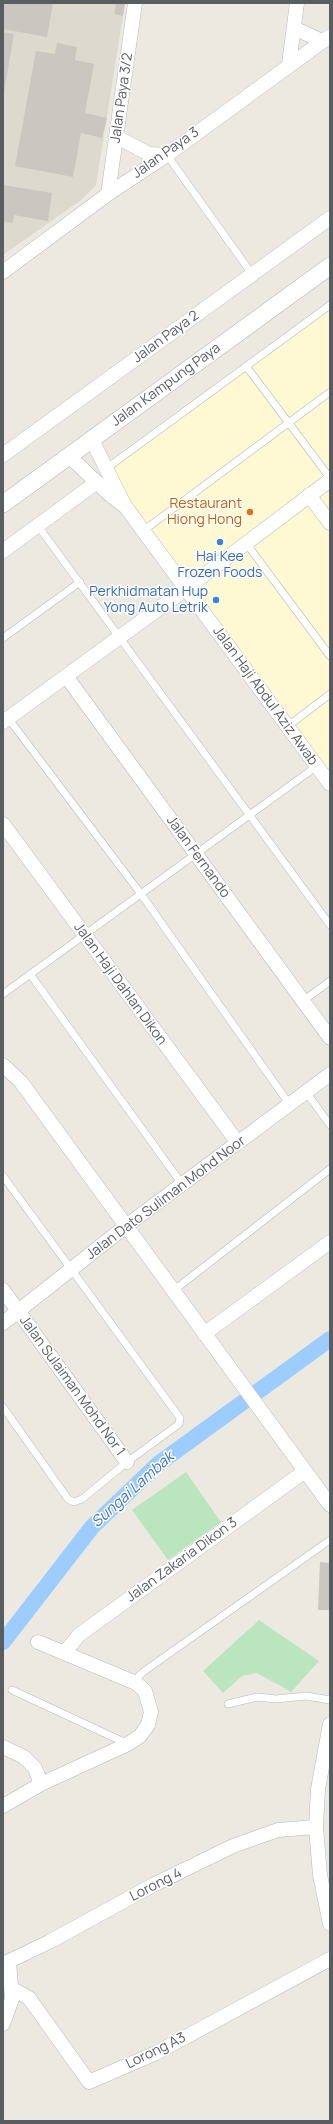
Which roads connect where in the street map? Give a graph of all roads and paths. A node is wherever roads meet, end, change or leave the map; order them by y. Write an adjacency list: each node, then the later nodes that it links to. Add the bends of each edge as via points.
1 (135, 3): 6 (street, Jalan Paya 3/2)
2 (297, 3): 3 (street)
3 (294, 28): 4 (street); 5 (street)
4 (326, 38): 5 (street, Jalan Paya 3)
5 (289, 64): 7 (street, Jalan Paya 3)
6 (117, 136): 7 (street, via 148,154); 8 (street, Jalan Paya 3/2)
7 (166, 155): 8 (street, Jalan Paya 3); 12 (lane)
8 (108, 194): 11 (street, Jalan Paya 3)
9 (330, 218): 12 (street, Jalan Paya 2)
10 (330, 266): 17 (street, Jalan Kampung Paya)
11 (3, 272)
12 (252, 274): 18 (street, Jalan Paya 2)
13 (330, 305): 14 (lane)
14 (246, 366): 16 (lane); 20 (lane)
15 (330, 392): 16 (lane)
16 (288, 422): 21 (lane); 28 (lane)
17 (92, 440): 19 (street, Jalan Kampung Paya); 20 (street)
18 (3, 455)
19 (69, 456): 22 (street); 24 (street, Jalan Kampung Paya)
20 (107, 468): 25 (street)
21 (330, 479): 23 (street)
22 (97, 482): 25 (street); 27 (street)
23 (309, 495): 26 (street); 29 (street)
24 (3, 504)
25 (125, 506): 28 (street, Jalan Haji Abdul Aziz Awab)
26 (330, 523)
27 (38, 526): 30 (street); 31 (lane)
28 (143, 531): 32 (street, Jalan Haji Abdul Aziz Awab)
29 (246, 543): 32 (street); 35 (lane)
30 (3, 552)
31 (80, 582): 33 (lane); 34 (lane)
32 (187, 588): 33 (street); 39 (street, Jalan Haji Abdul Aziz Awab)
33 (120, 637): 36 (street); 42 (lane)
34 (3, 638)
35 (330, 656)
36 (66, 676): 38 (street); 44 (street, Jalan Fernando)
37 (330, 694): 39 (lane)
38 (6, 720): 45 (lane)
39 (288, 726): 40 (street, Jalan Haji Abdul Aziz Awab)
40 (317, 766): 41 (street, Jalan Haji Abdul Aziz Awab); 42 (lane)
41 (330, 784)
42 (250, 815): 44 (lane); 46 (lane)
43 (3, 824): 47 (street, Jalan Haji Dahlan Dikon)
44 (196, 854): 45 (lane); 51 (street, Jalan Fernando)
45 (141, 894): 47 (lane); 56 (lane)
46 (330, 924)
47 (84, 935): 48 (lane); 58 (street, Jalan Haji Dahlan Dikon)
48 (30, 974): 50 (lane); 61 (lane)
49 (330, 982): 51 (lane)
50 (3, 994)
51 (303, 1001): 52 (street, Jalan Fernando)
52 (330, 1038)
53 (3, 1065): 62 (street, via 21,1082)
54 (330, 1074): 55 (street, Jalan Dato Suliman Mohd Noor)
55 (306, 1092): 56 (street, Jalan Dato Suliman Mohd Noor); 57 (lane)
56 (290, 1104): 58 (street, Jalan Dato Suliman Mohd Noor)
57 (330, 1125)
58 (238, 1143): 61 (street, Jalan Dato Suliman Mohd Noor)
59 (330, 1169): 66 (lane)
60 (3, 1176): 64 (lane)
61 (182, 1184): 62 (street, Jalan Dato Suliman Mohd Noor)
62 (126, 1226): 64 (street, Jalan Dato Suliman Mohd Noor); 66 (street)
63 (330, 1242): 69 (street)
64 (72, 1268): 67 (street, Jalan Dato Suliman Mohd Noor); 71 (lane, via 180,1418 180,1424)
65 (3, 1290): 67 (street, Jalan Sulaiman Mohd Nor 1)
66 (173, 1291): 69 (street)
67 (18, 1311): 68 (street, Jalan Dato Suliman Mohd Noor); 71 (street, Jalan Sulaiman Mohd Nor 1)
68 (3, 1323)
69 (204, 1334): 72 (street)
70 (3, 1407): 71 (lane, via 68,1499 74,1502 82,1499)
71 (127, 1462)
72 (305, 1471): 73 (street); 76 (street, Jalan Zakaria Dikon 3, via 79,1634)
73 (330, 1505)
74 (330, 1540): 77 (lane, via 143,1672)
75 (38, 1642): 76 (street)
76 (64, 1653): 77 (street)
77 (133, 1682): 82 (street, via 145,1691 151,1712 148,1725 140,1736)
78 (12, 1690): 82 (lane)
79 (330, 1700): 80 (lane, via 306,1696 276,1699 258,1697)
80 (228, 1704)
81 (330, 1724): 85 (street)
82 (128, 1744): 84 (street)
83 (3, 1747): 84 (street, via 24,1757 36,1768)
84 (41, 1784): 86 (street)
85 (324, 1789): 87 (street)
86 (3, 1806)
87 (316, 1827): 88 (street, via 320,1875); 90 (street, Lorong 4, via 278,1830 233,1846)
88 (330, 1924)
89 (330, 1959): 91 (street, Lorong A3, via 156,2053 89,2082 29,1998)
90 (6, 1963): 91 (street)
91 (13, 1989): 92 (street)
92 (3, 2024)

